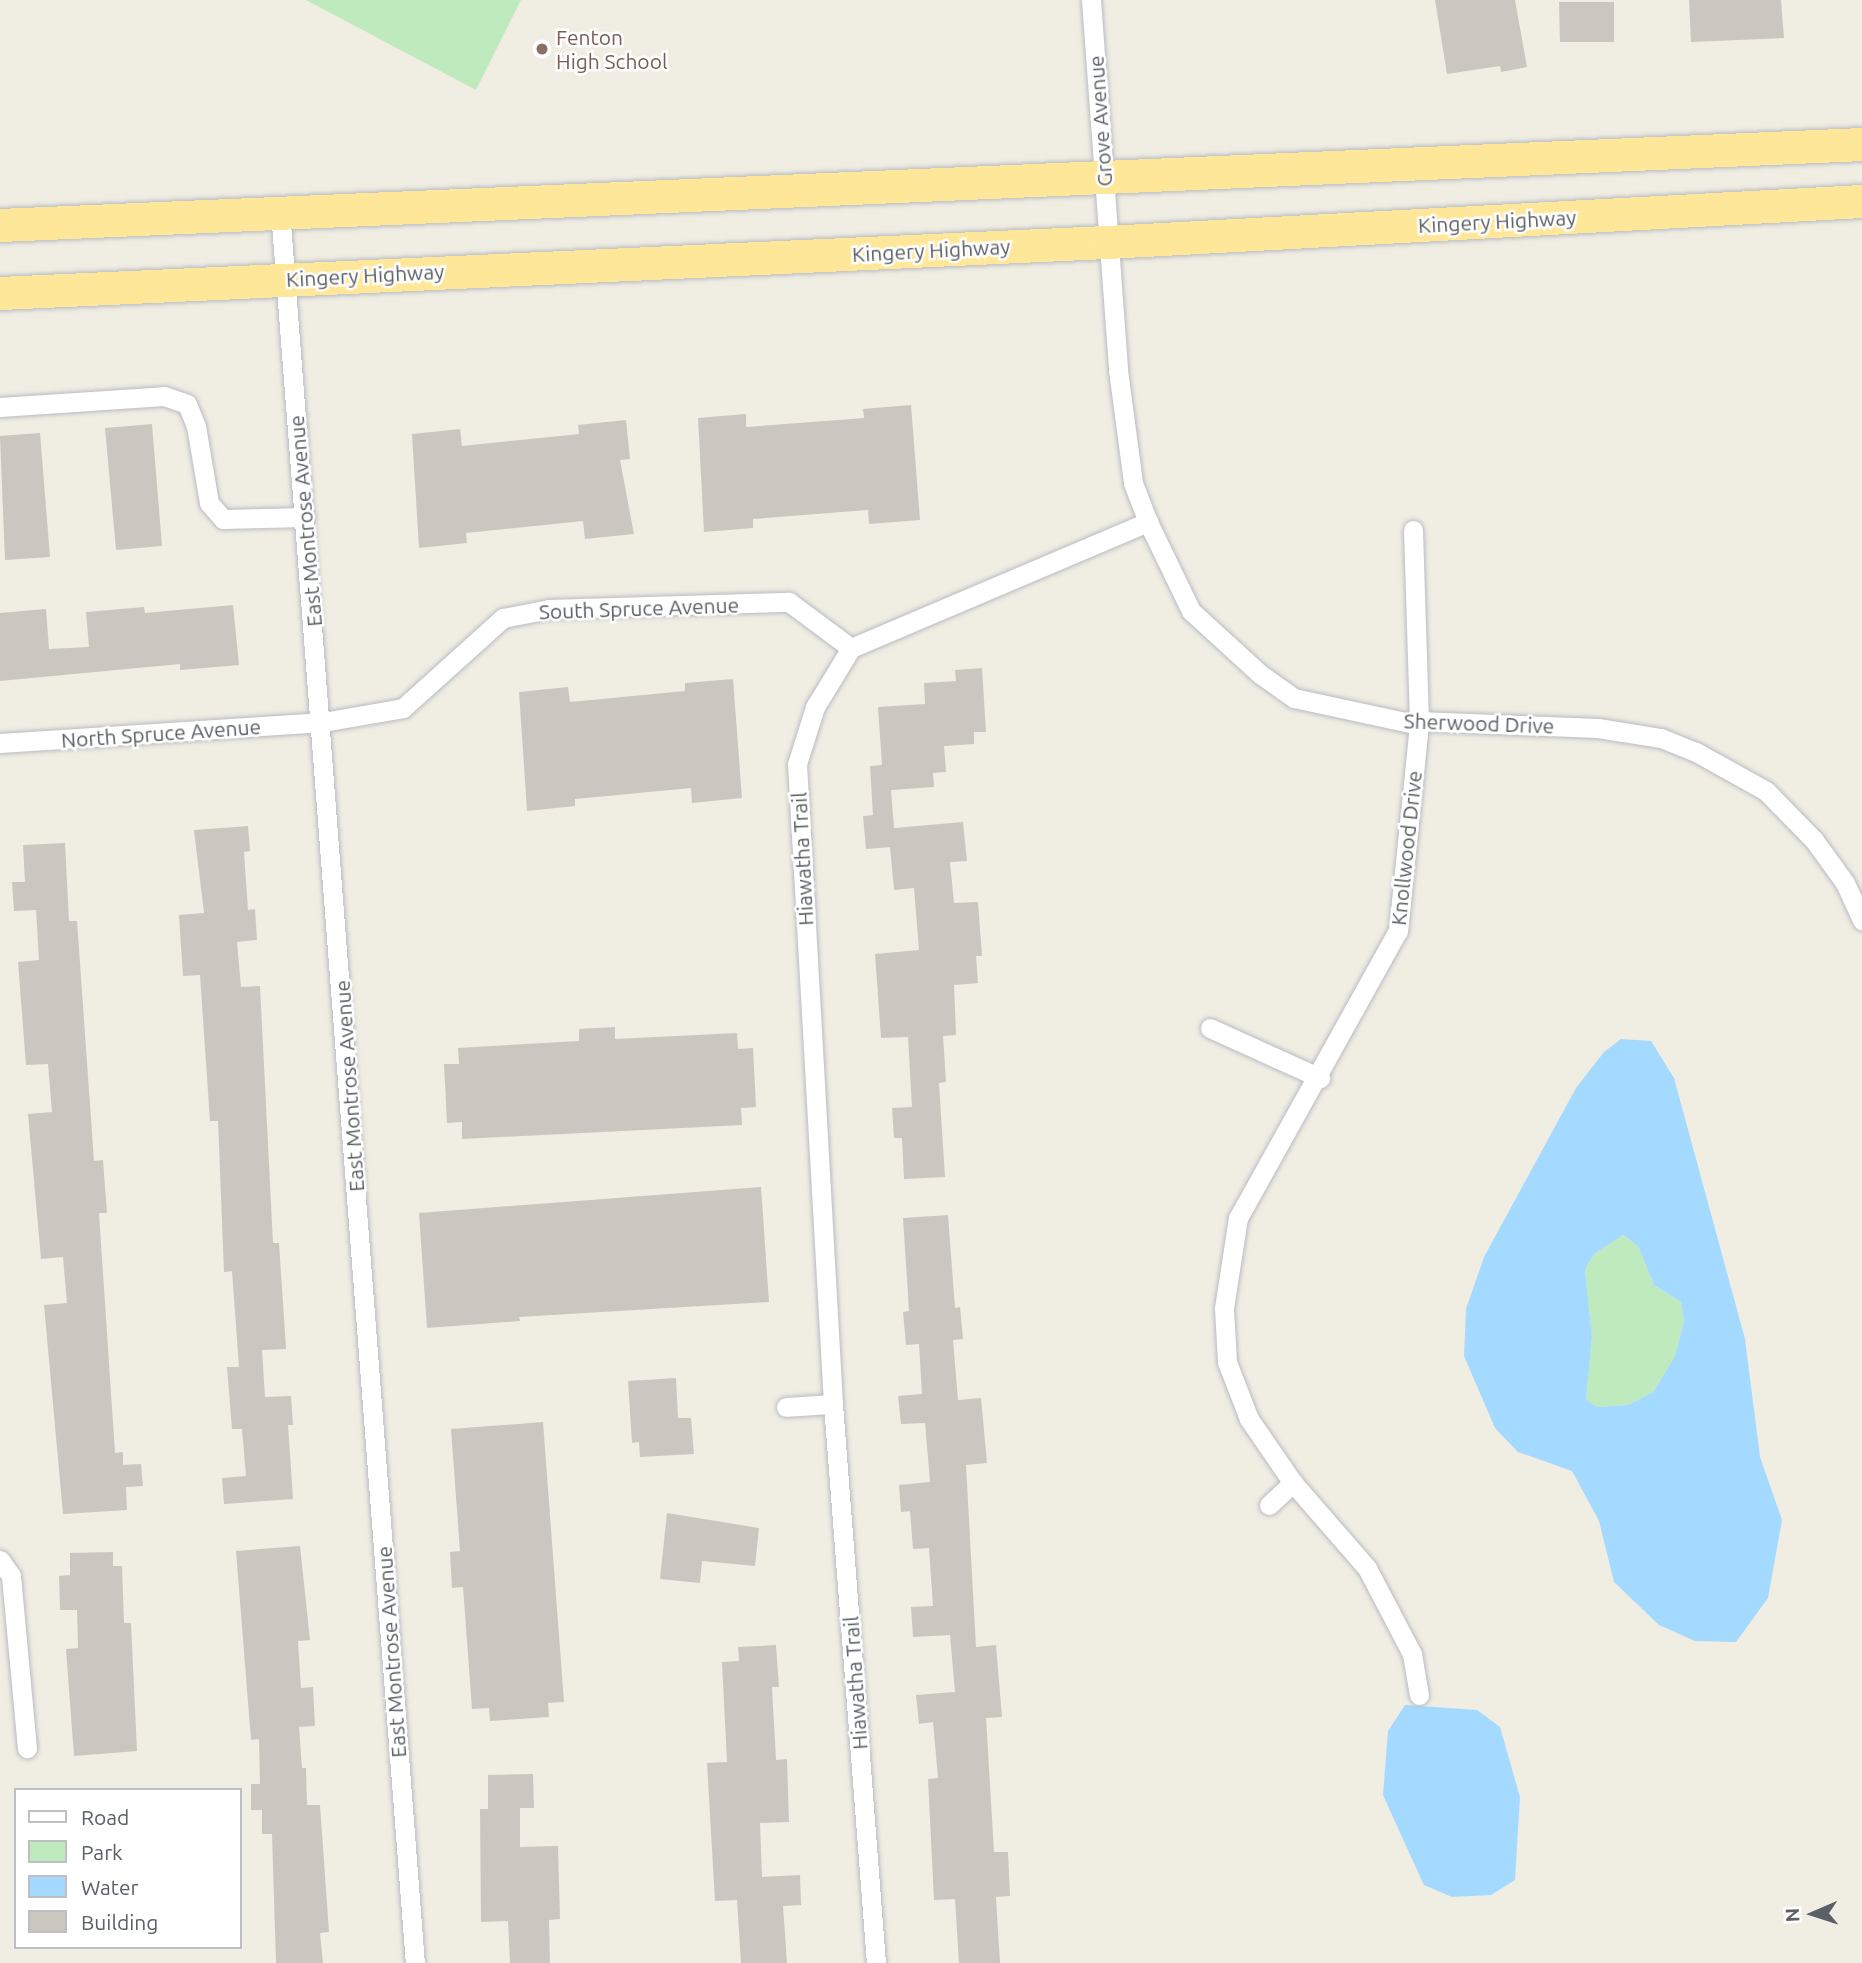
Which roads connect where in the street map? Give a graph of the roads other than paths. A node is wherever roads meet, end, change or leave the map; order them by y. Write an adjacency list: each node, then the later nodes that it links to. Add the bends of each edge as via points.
1 (1091, 0): 3 (street, Grove Avenue)
2 (1862, 144): 3 (highway)
3 (1105, 177): 5 (highway); 7 (street, Grove Avenue)
4 (1862, 201): 7 (highway, Kingery Highway)
5 (280, 210): 6 (highway); 8 (street, East Montrose Avenue)
6 (0, 225)
7 (1107, 242): 8 (highway, Kingery Highway); 12 (street, Sherwood Drive, via 1133,483)
8 (284, 279): 9 (highway, Kingery Highway); 11 (street, East Montrose Avenue)
9 (0, 293)
10 (0, 407): 11 (street, via 164,396 187,404 197,426 209,503 223,519)
11 (305, 517): 15 (street, East Montrose Avenue)
12 (1148, 522): 14 (street); 16 (street, Sherwood Drive, via 1191,611 1260,674 1294,698)
13 (1413, 530): 16 (street, Knollwood Drive)
14 (851, 648): 15 (street, South Spruce Avenue, via 789,602 549,609 503,618 403,708); 21 (street, Hiawatha Trail, via 815,707 797,764)
15 (323, 722): 17 (street, North Spruce Avenue); 28 (street, East Montrose Avenue)
16 (1419, 723): 18 (street, Sherwood Drive, via 1598,728 1661,738 1696,752 1766,791 1814,840); 20 (street, Knollwood Drive, via 1398,931)
17 (0, 743)
18 (1861, 914)
19 (1210, 1028): 20 (street)
20 (1320, 1078): 23 (street, Knollwood Drive, via 1238,1218 1224,1308 1227,1363 1249,1419)
21 (833, 1404): 22 (street); 29 (street, Hiawatha Trail)
22 (786, 1407)
23 (1293, 1483): 24 (street); 26 (street, Knollwood Drive, via 1367,1568 1412,1654)
24 (1269, 1505)
25 (0, 1560): 27 (street, via 11,1576)
26 (1419, 1695)
27 (27, 1748)
28 (415, 1963)
29 (876, 1963)

